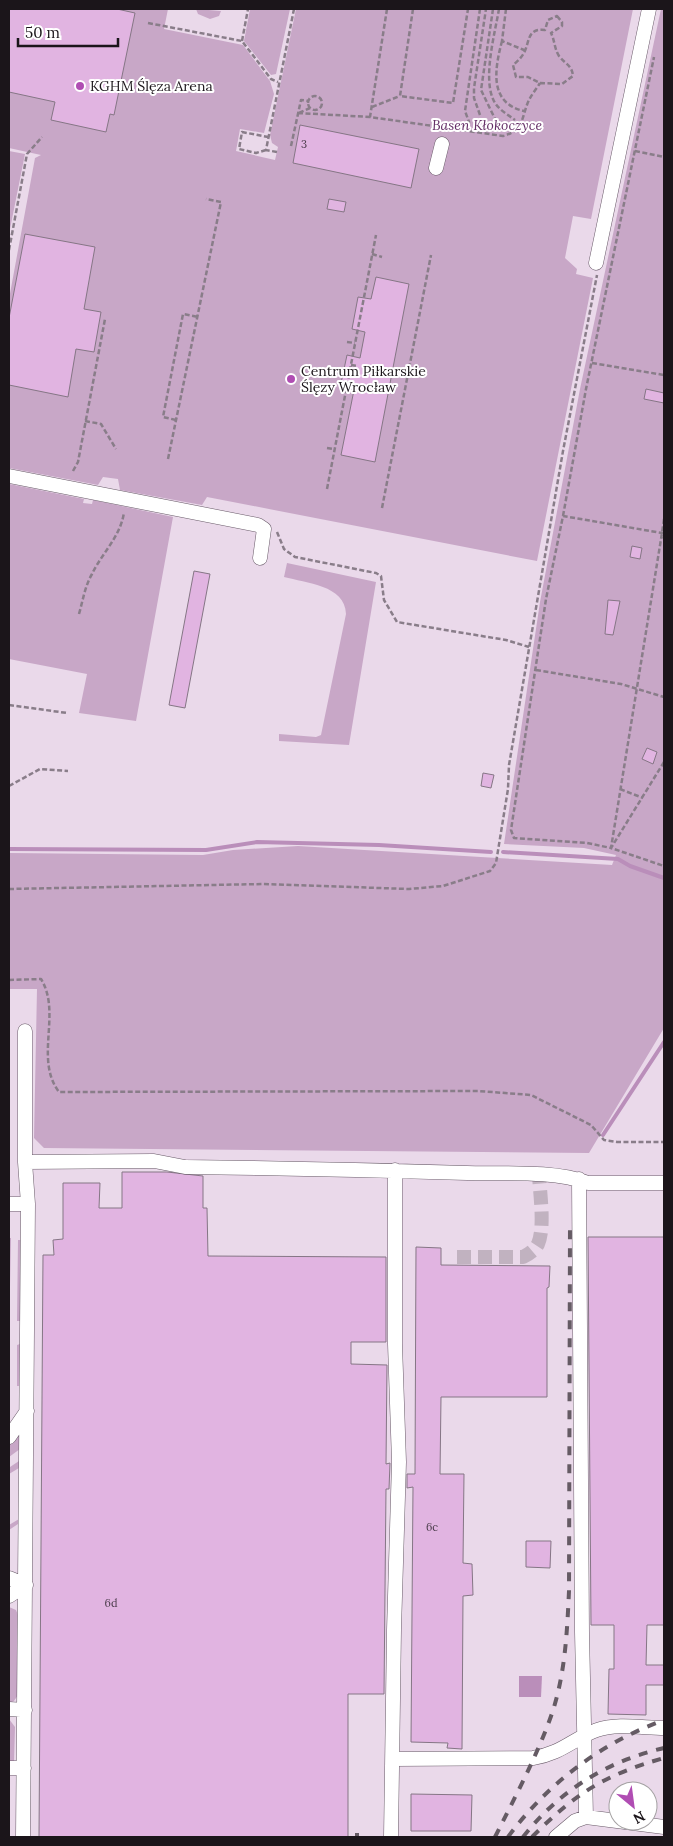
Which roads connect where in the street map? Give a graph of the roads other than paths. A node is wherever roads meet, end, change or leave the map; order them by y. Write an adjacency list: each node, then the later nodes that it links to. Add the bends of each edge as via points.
1 (649, 9): 4 (lane)
2 (442, 144): 3 (lane)
3 (436, 168)
4 (596, 263)
5 (9, 476): 6 (lane, via 258,525 264,529)
6 (260, 558)
7 (25, 1031): 8 (lane)
8 (25, 1162): 9 (lane, via 154,1161 185,1167); 13 (lane)
9 (395, 1170): 10 (lane); 23 (lane, via 399,1462)
10 (579, 1179): 11 (lane, via 588,1183); 22 (lane)
11 (664, 1183)
12 (9, 1204): 13 (lane)
13 (28, 1204): 14 (lane)
14 (27, 1411): 15 (lane); 17 (lane)
15 (9, 1437)
16 (9, 1578): 17 (lane)
17 (26, 1585): 18 (lane); 20 (lane)
18 (9, 1596)
19 (9, 1710): 20 (lane)
20 (25, 1710): 25 (lane)
21 (664, 1728): 22 (lane, via 606,1727)
22 (585, 1736): 23 (lane, via 552,1754 533,1758); 26 (lane)
23 (392, 1759): 29 (lane)
24 (9, 1768): 25 (lane)
25 (24, 1768): 28 (lane)
26 (586, 1818): 27 (lane); 30 (lane, via 575,1820)
27 (664, 1827)
28 (24, 1837)
29 (391, 1837)
30 (556, 1837)

